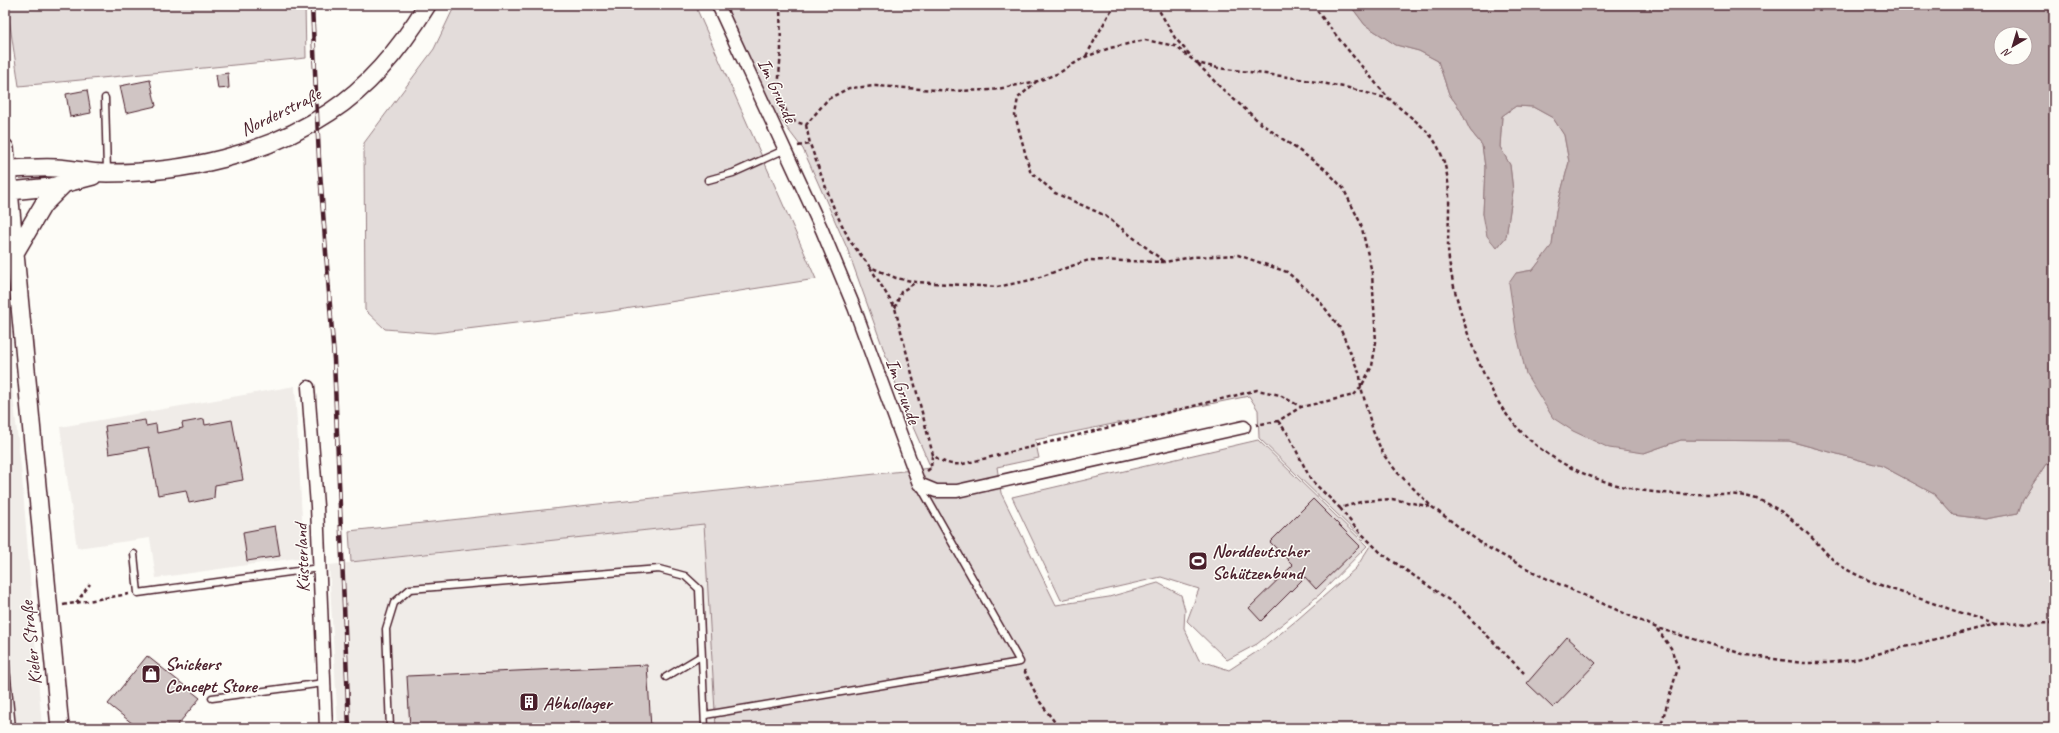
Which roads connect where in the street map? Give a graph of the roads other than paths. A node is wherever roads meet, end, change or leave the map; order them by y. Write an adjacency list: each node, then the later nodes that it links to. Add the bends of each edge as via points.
1 (427, 5): 7 (main road, Norderstraße, via 395,52 372,76 330,112 305,127 258,147 214,160 186,166)
2 (718, 5): 5 (street, Im Grunde)
3 (105, 98): 7 (lane)
4 (5, 148): 6 (main road, Kieler Straße)
5 (786, 149): 8 (lane); 14 (street, Im Grunde, via 854,308)
6 (6, 169): 7 (main road, Norderstraße, via 56,168); 10 (main road, Kieler Straße)
7 (107, 173): 9 (main road, Norderstraße)
8 (708, 180)
9 (65, 183): 10 (main road, Norderstraße); 11 (main road, via 43,205)
10 (7, 191): 11 (main road, Kieler Straße)
11 (16, 251): 24 (main road, Kieler Straße)
12 (308, 387): 16 (street, Küsterland)
13 (1244, 426): 14 (street, via 957,491 936,491)
14 (919, 484): 22 (lane, via 1020,662)
15 (134, 554): 16 (lane, via 138,593)
16 (319, 568): 20 (street, Küsterland)
17 (701, 656): 19 (lane); 22 (lane); 26 (lane, via 699,589 685,576 659,569 410,589 394,603 386,629)
18 (5, 658): 23 (lane)
19 (666, 677)
20 (324, 683): 21 (lane); 25 (street, Küsterland)
21 (212, 698)
22 (705, 715): 27 (lane)
23 (12, 728)
24 (60, 728)
25 (326, 728)
26 (390, 728)
27 (705, 728)

